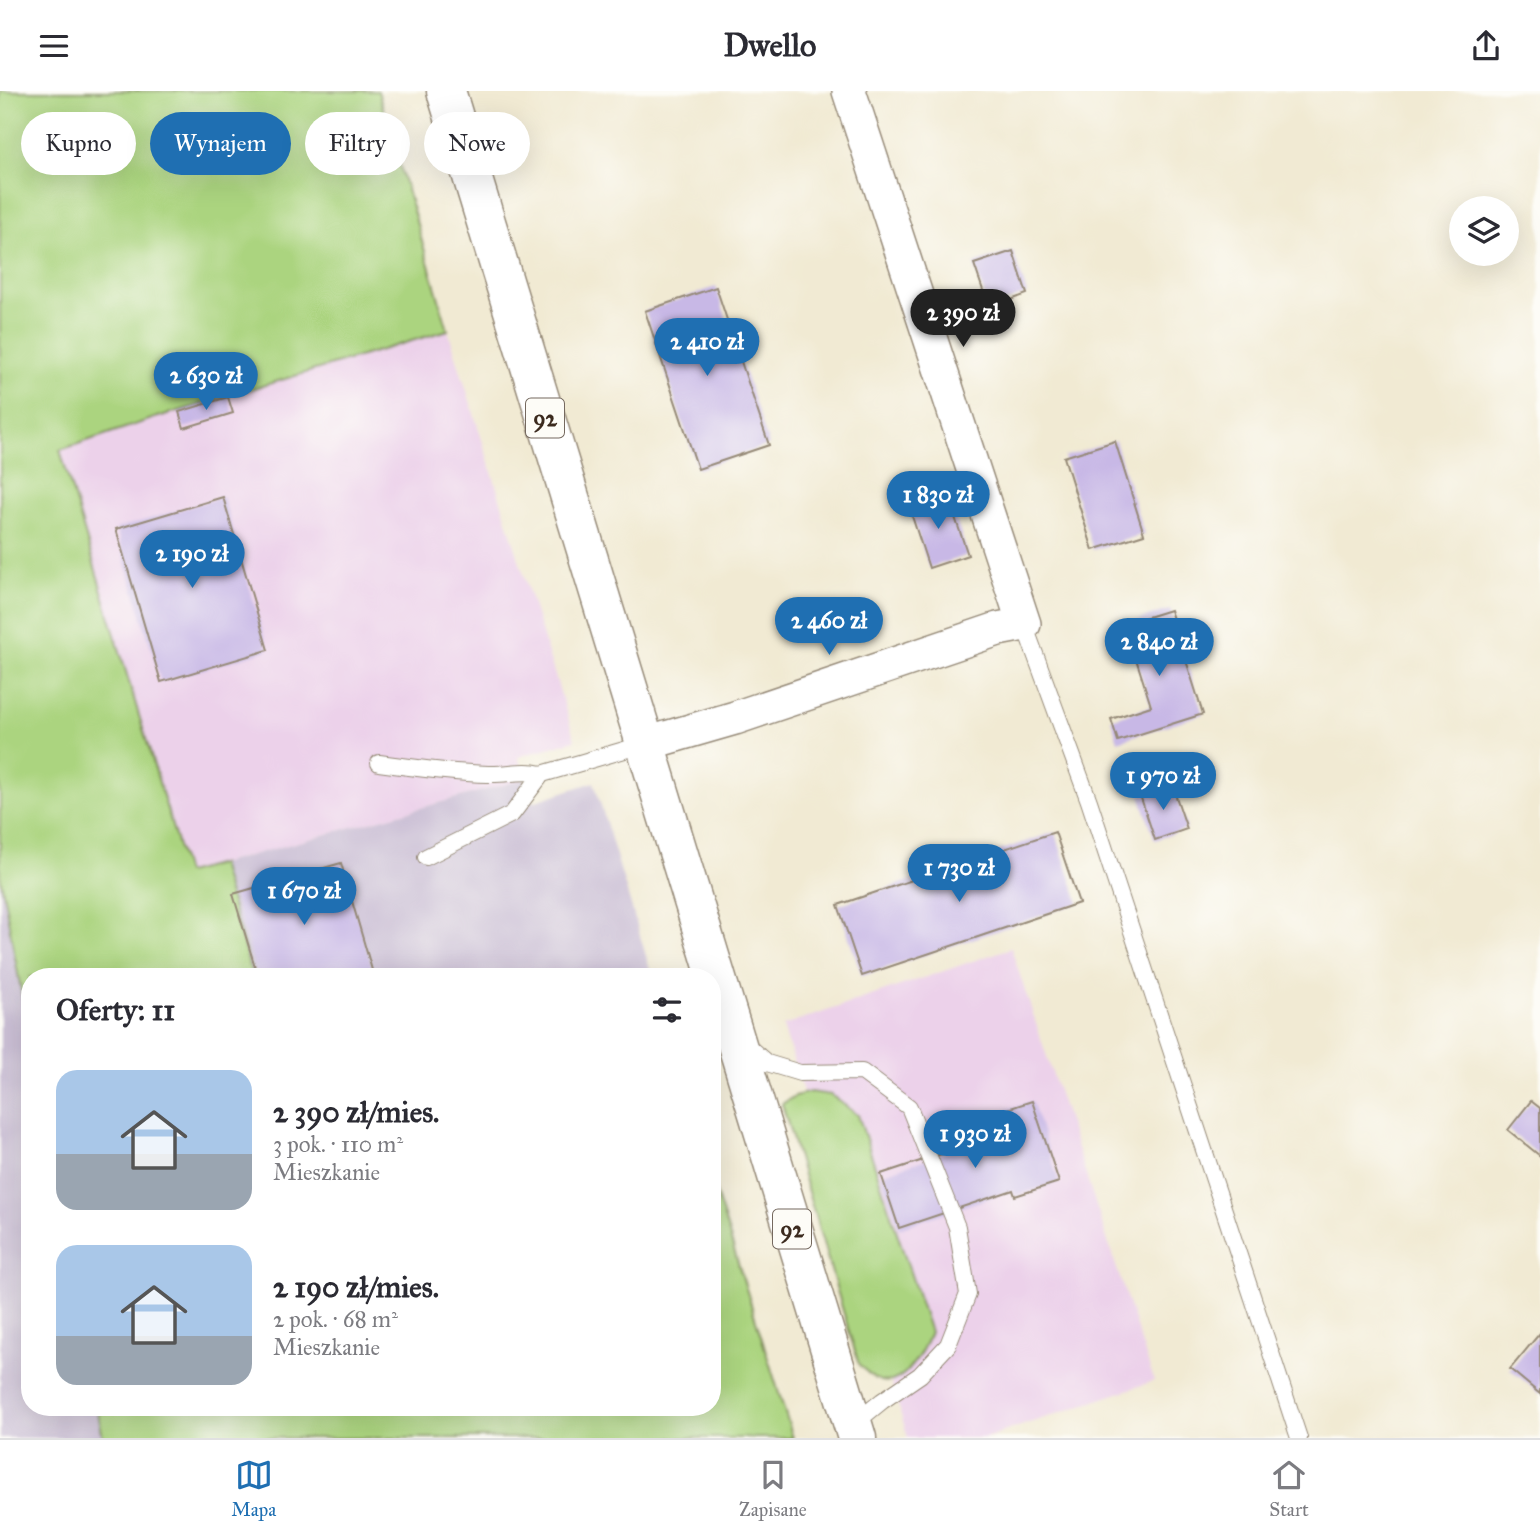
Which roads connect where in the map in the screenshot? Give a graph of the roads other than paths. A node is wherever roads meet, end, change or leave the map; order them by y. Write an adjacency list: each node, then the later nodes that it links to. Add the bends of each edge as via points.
1 (446, 91): 4 (main road, 92)
2 (849, 91): 3 (street)
3 (1024, 624): 4 (street); 12 (lane, via 1093,814)
4 (645, 744): 6 (lane); 8 (main road, 92)
5 (379, 763): 6 (lane, via 473,774 528,770)
6 (542, 774): 7 (lane, via 512,814)
7 (426, 857)
8 (712, 968)
9 (721, 996): 10 (main road, 92)
10 (732, 1033): 11 (main road, 92); 11 (lane, via 767,1063 800,1073 862,1072 909,1107 957,1227 968,1294 948,1345 920,1375 882,1401)
11 (855, 1431)
12 (1299, 1438)

